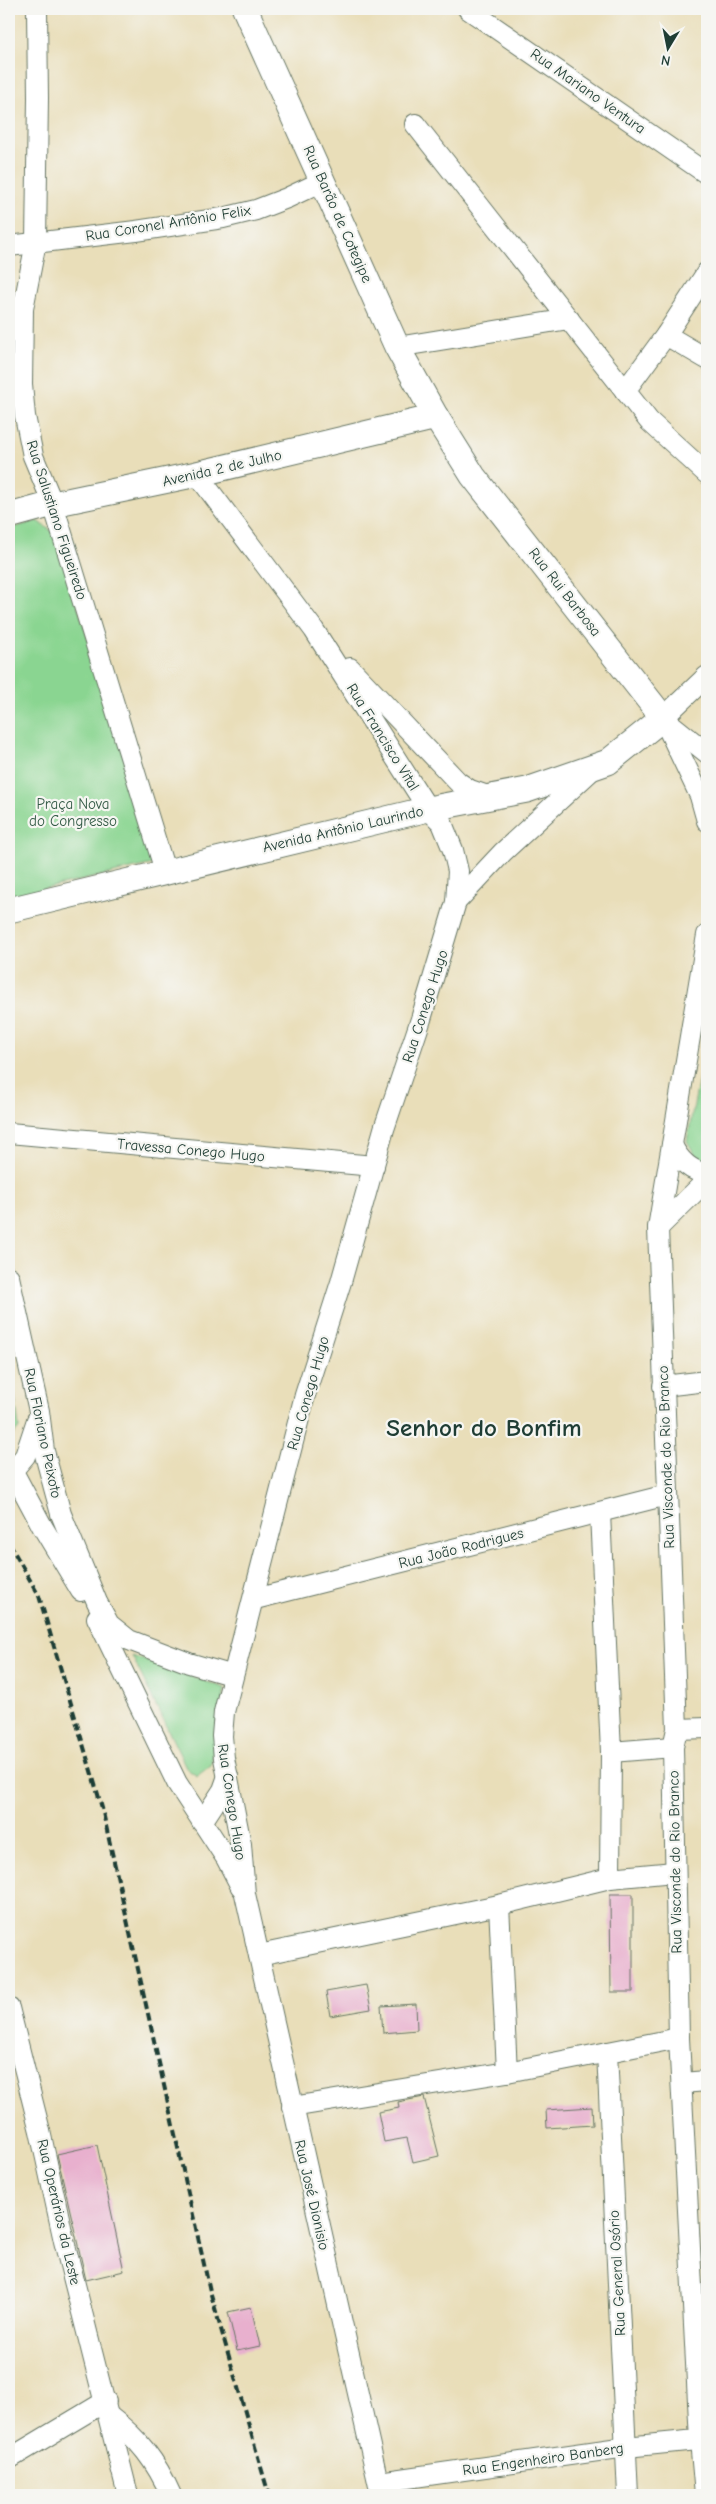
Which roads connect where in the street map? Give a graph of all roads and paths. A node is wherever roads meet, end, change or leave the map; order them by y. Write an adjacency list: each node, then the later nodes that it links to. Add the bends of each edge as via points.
1 (37, 9): 7 (street, Rua Salustiano Figueiredo)
2 (245, 9): 6 (main road, Rua Barão de Cotegipe)
3 (468, 9): 5 (street, Rua Mariano Ventura)
4 (415, 124): 10 (street)
5 (707, 174)
6 (323, 181): 7 (street, Rua Coronel Antônio Felix, via 280,201 223,218); 12 (main road, Rua Barão de Cotegipe)
7 (36, 242): 8 (street, Rua Coronel Antônio Felix); 18 (street, Rua Salustiano Figueiredo, via 23,309 22,384 33,456)
8 (9, 246)
9 (707, 272): 11 (street)
10 (569, 319): 12 (street); 14 (street)
11 (666, 335): 13 (street); 14 (street)
12 (397, 347): 15 (main road, Rua Barão de Cotegipe)
13 (707, 359)
14 (625, 390): 17 (street, via 649,421)
15 (436, 418): 16 (main road, Avenida 2 de Julho); 22 (main road, Rua Rui Barbosa, via 473,476)
16 (197, 474): 18 (main road, Avenida 2 de Julho); 20 (street, Rua Francisco Vital)
17 (707, 474)
18 (53, 504): 19 (main road, Avenida 2 de Julho); 28 (street, Rua Salustiano Figueiredo)
19 (9, 516)
20 (314, 630): 25 (street, Rua Francisco Vital, via 458,782); 26 (street, Rua Francisco Vital)
21 (707, 676): 22 (street)
22 (663, 718): 23 (street, Rua Rui Barbosa); 24 (main road, Avenida Antônio Laurindo, via 608,762); 27 (street, via 700,796)
23 (707, 753)
24 (596, 766): 25 (main road, Avenida Antônio Laurindo, via 534,788); 29 (street, via 503,852)
25 (493, 798): 26 (main road, Avenida Antônio Laurindo)
26 (428, 809): 28 (main road, Avenida Antônio Laurindo); 29 (street, Rua Francisco Vital, via 442,823 453,850 458,872)
27 (707, 821)
28 (165, 871): 30 (main road, Avenida Antônio Laurindo)
29 (456, 902): 34 (street, Rua Conego Hugo)
30 (9, 910)
31 (707, 935): 33 (street, Rua Visconde do Rio Branco)
32 (9, 1133): 34 (street, Travessa Conego Hugo)
33 (672, 1145): 35 (street, via 680,1160); 37 (street, Rua Visconde do Rio Branco)
34 (374, 1166): 45 (street, Rua Conego Hugo, via 305,1395)
35 (707, 1174)
36 (707, 1180): 37 (street)
37 (658, 1228): 40 (street, Rua Visconde do Rio Branco)
38 (10, 1285): 41 (street, Rua Floriano Peixoto)
39 (707, 1381): 40 (street)
40 (663, 1386): 43 (street, Rua Visconde do Rio Branco)
41 (39, 1411): 42 (street, via 25,1456); 46 (street, Rua Floriano Peixoto, via 44,1451 61,1514 109,1624 129,1640 227,1674)
42 (10, 1470): 51 (street, via 101,1626 177,1783)
43 (667, 1495): 44 (street, Rua João Rodrigues); 48 (street, Rua Visconde do Rio Branco)
44 (600, 1513): 45 (street, Rua João Rodrigues); 49 (street)
45 (254, 1599): 46 (street, Rua Conego Hugo)
46 (232, 1680): 50 (street, Rua Conego Hugo, via 222,1736)
47 (707, 1728): 48 (street)
48 (675, 1738): 49 (street); 52 (street, Rua Visconde do Rio Branco)
49 (611, 1752): 53 (street)
50 (228, 1776): 51 (street, via 223,1790); 54 (street, Rua Conego Hugo, via 241,1844)
51 (202, 1822): 54 (street)
52 (674, 1872): 53 (street); 58 (street, Rua Visconde do Rio Branco)
53 (610, 1878): 55 (street)
54 (245, 1894): 56 (street, Rua José Dionisio)
55 (499, 1905): 56 (street); 60 (street)
56 (259, 1955): 63 (street, Rua José Dionisio)
57 (9, 2008): 64 (street, Rua Operários da Leste)
58 (679, 2038): 59 (street); 62 (street, Rua Visconde do Rio Branco)
59 (607, 2052): 60 (street); 66 (street, Rua General Osório)
60 (507, 2072): 63 (street)
61 (707, 2081): 62 (street)
62 (682, 2082): 65 (street, Rua Visconde do Rio Branco)
63 (292, 2107): 68 (street, Rua José Dionisio)
64 (107, 2409): 67 (street); 69 (street, Rua Operários da Leste); 70 (street, via 150,2456)
65 (703, 2440): 66 (street, Rua Engenheiro Banberg); 72 (street, Rua Visconde do Rio Branco)
66 (626, 2447): 68 (street, Rua Engenheiro Banberg); 71 (street, Rua General Osório)
67 (9, 2460)
68 (380, 2489)
69 (128, 2495)
70 (171, 2495)
71 (628, 2495)
72 (705, 2495)

